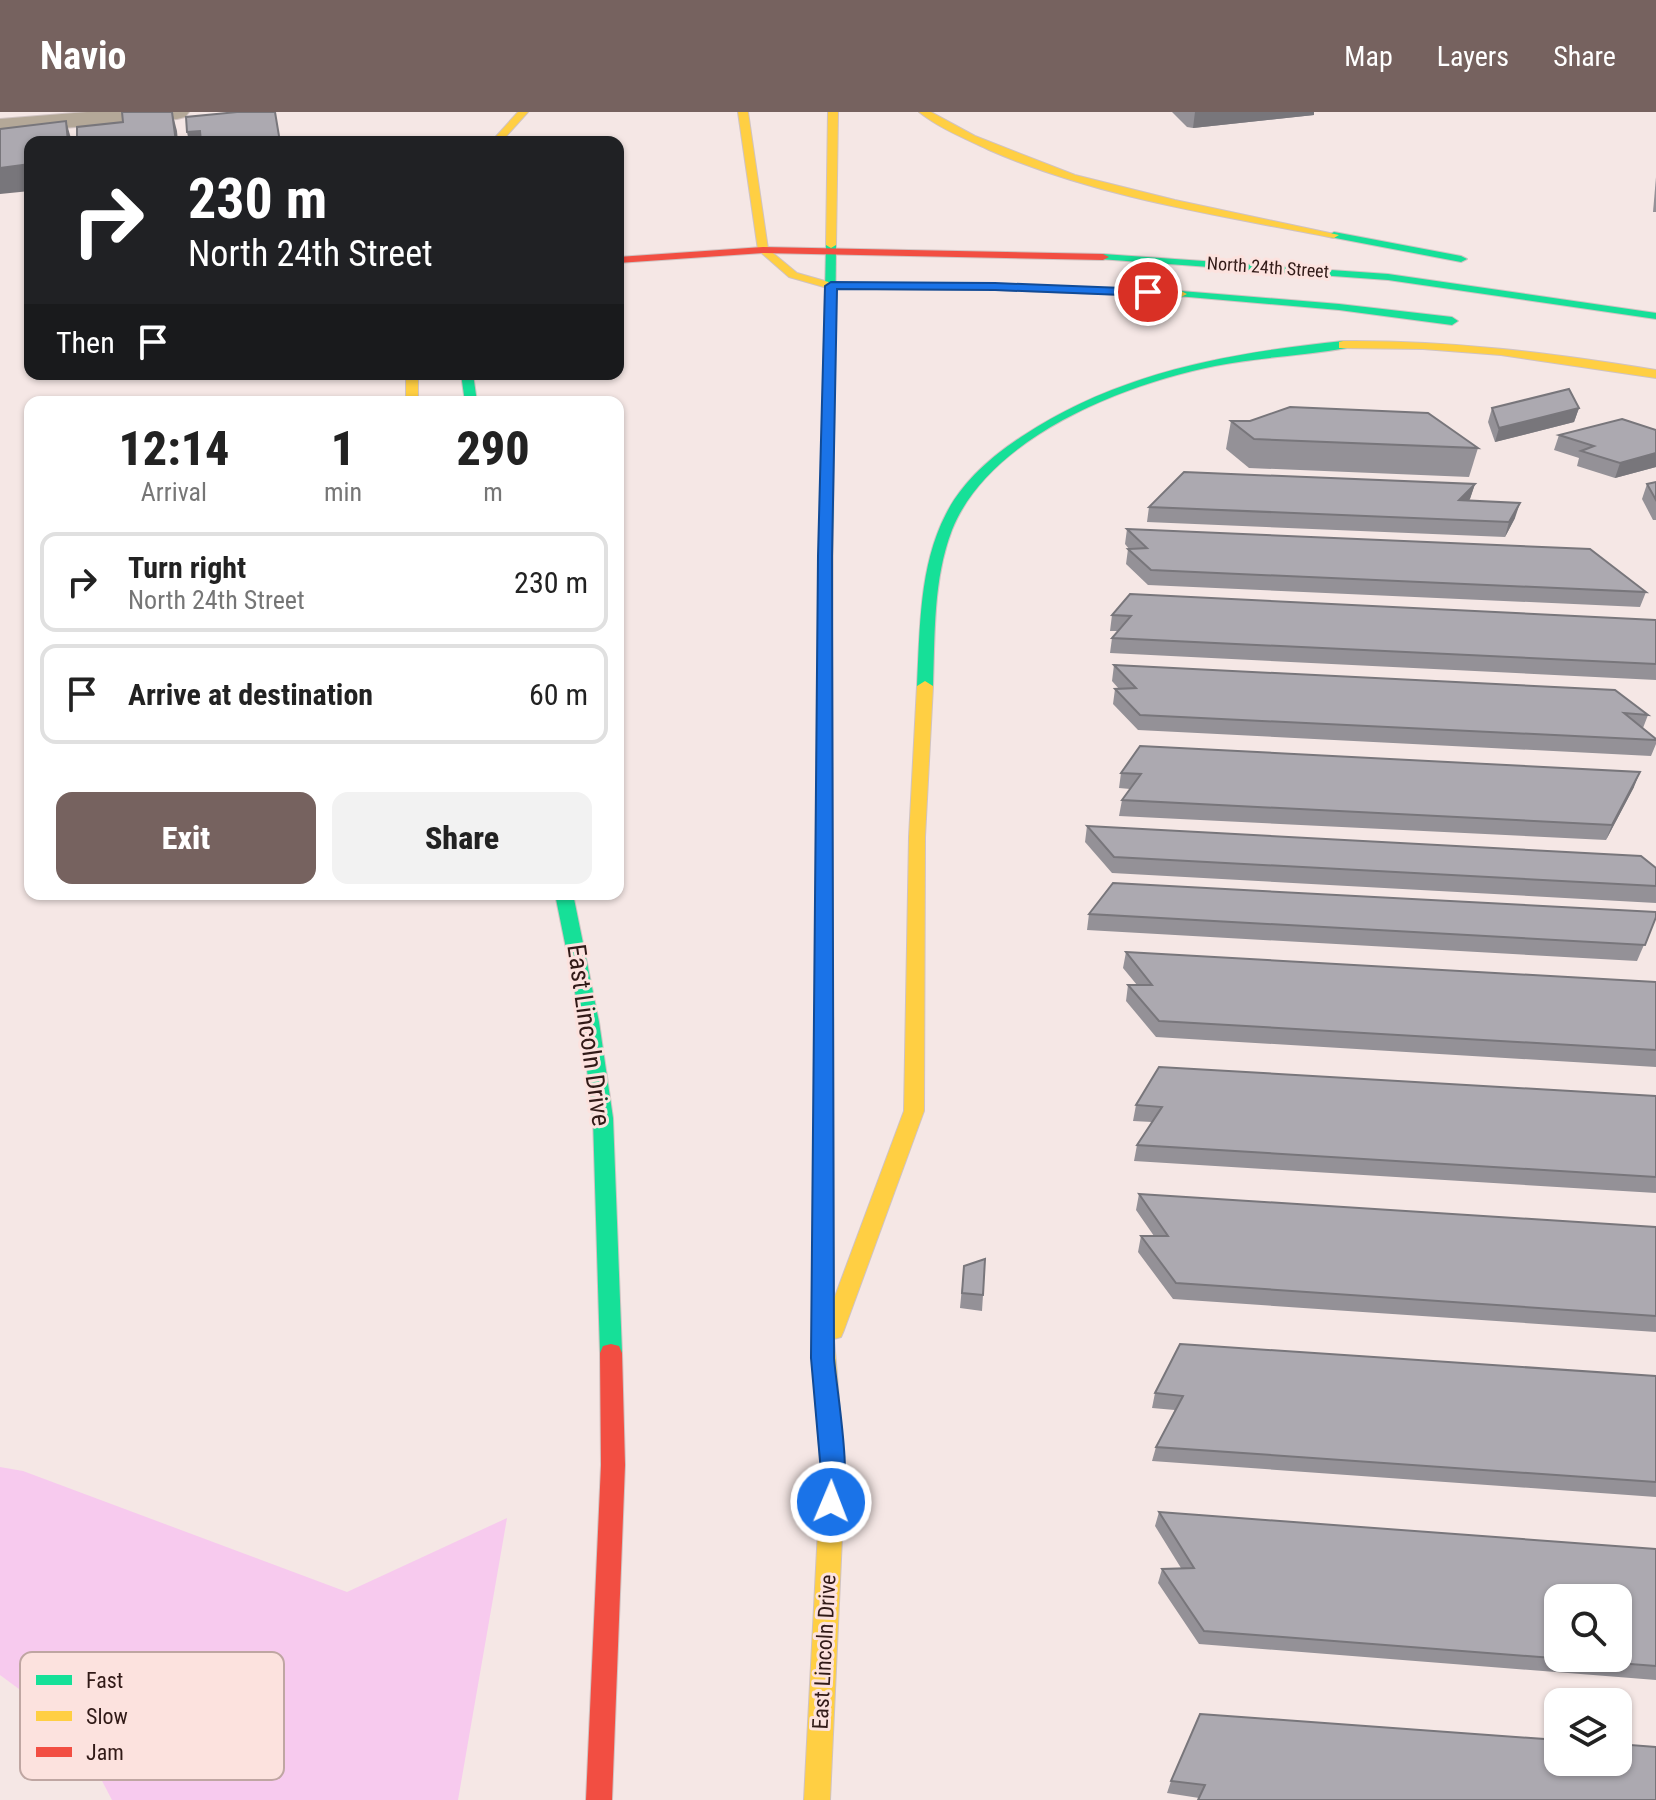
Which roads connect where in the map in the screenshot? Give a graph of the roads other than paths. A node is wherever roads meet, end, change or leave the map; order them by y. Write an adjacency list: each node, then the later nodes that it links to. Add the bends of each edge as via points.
1 (177, 112): 6 (street)
2 (523, 112): 7 (main road)
3 (743, 112): 8 (main road)
4 (833, 112): 9 (main road, East Lincoln Drive)
5 (924, 112): 11 (main road, via 977,144 1108,188)
6 (0, 126)
7 (501, 136)
8 (763, 250): 9 (main road, North 24th Street); 10 (main road, North 24th Street); 12 (main road, North 24th Street, via 786,272)
9 (829, 253): 12 (main road, East Lincoln Drive); 13 (main road, North 24th Street, via 1042,254 1276,267 1388,277)
10 (624, 260)
11 (1484, 263)
12 (831, 286): 14 (main road, North 24th Street, via 1148,292); 17 (main road, East Lincoln Drive)
13 (1656, 316)
14 (1471, 323)
15 (1656, 374): 17 (main road, via 1455,345 1263,352 1142,379 1043,426 991,465 954,511 929,607 917,837 914,1111)
16 (565, 900): 18 (main road, East Lincoln Drive, via 603,1118 609,1259 613,1465)
17 (823, 1358): 19 (main road, East Lincoln Drive, via 833,1472)
18 (599, 1800)
19 (817, 1800)

